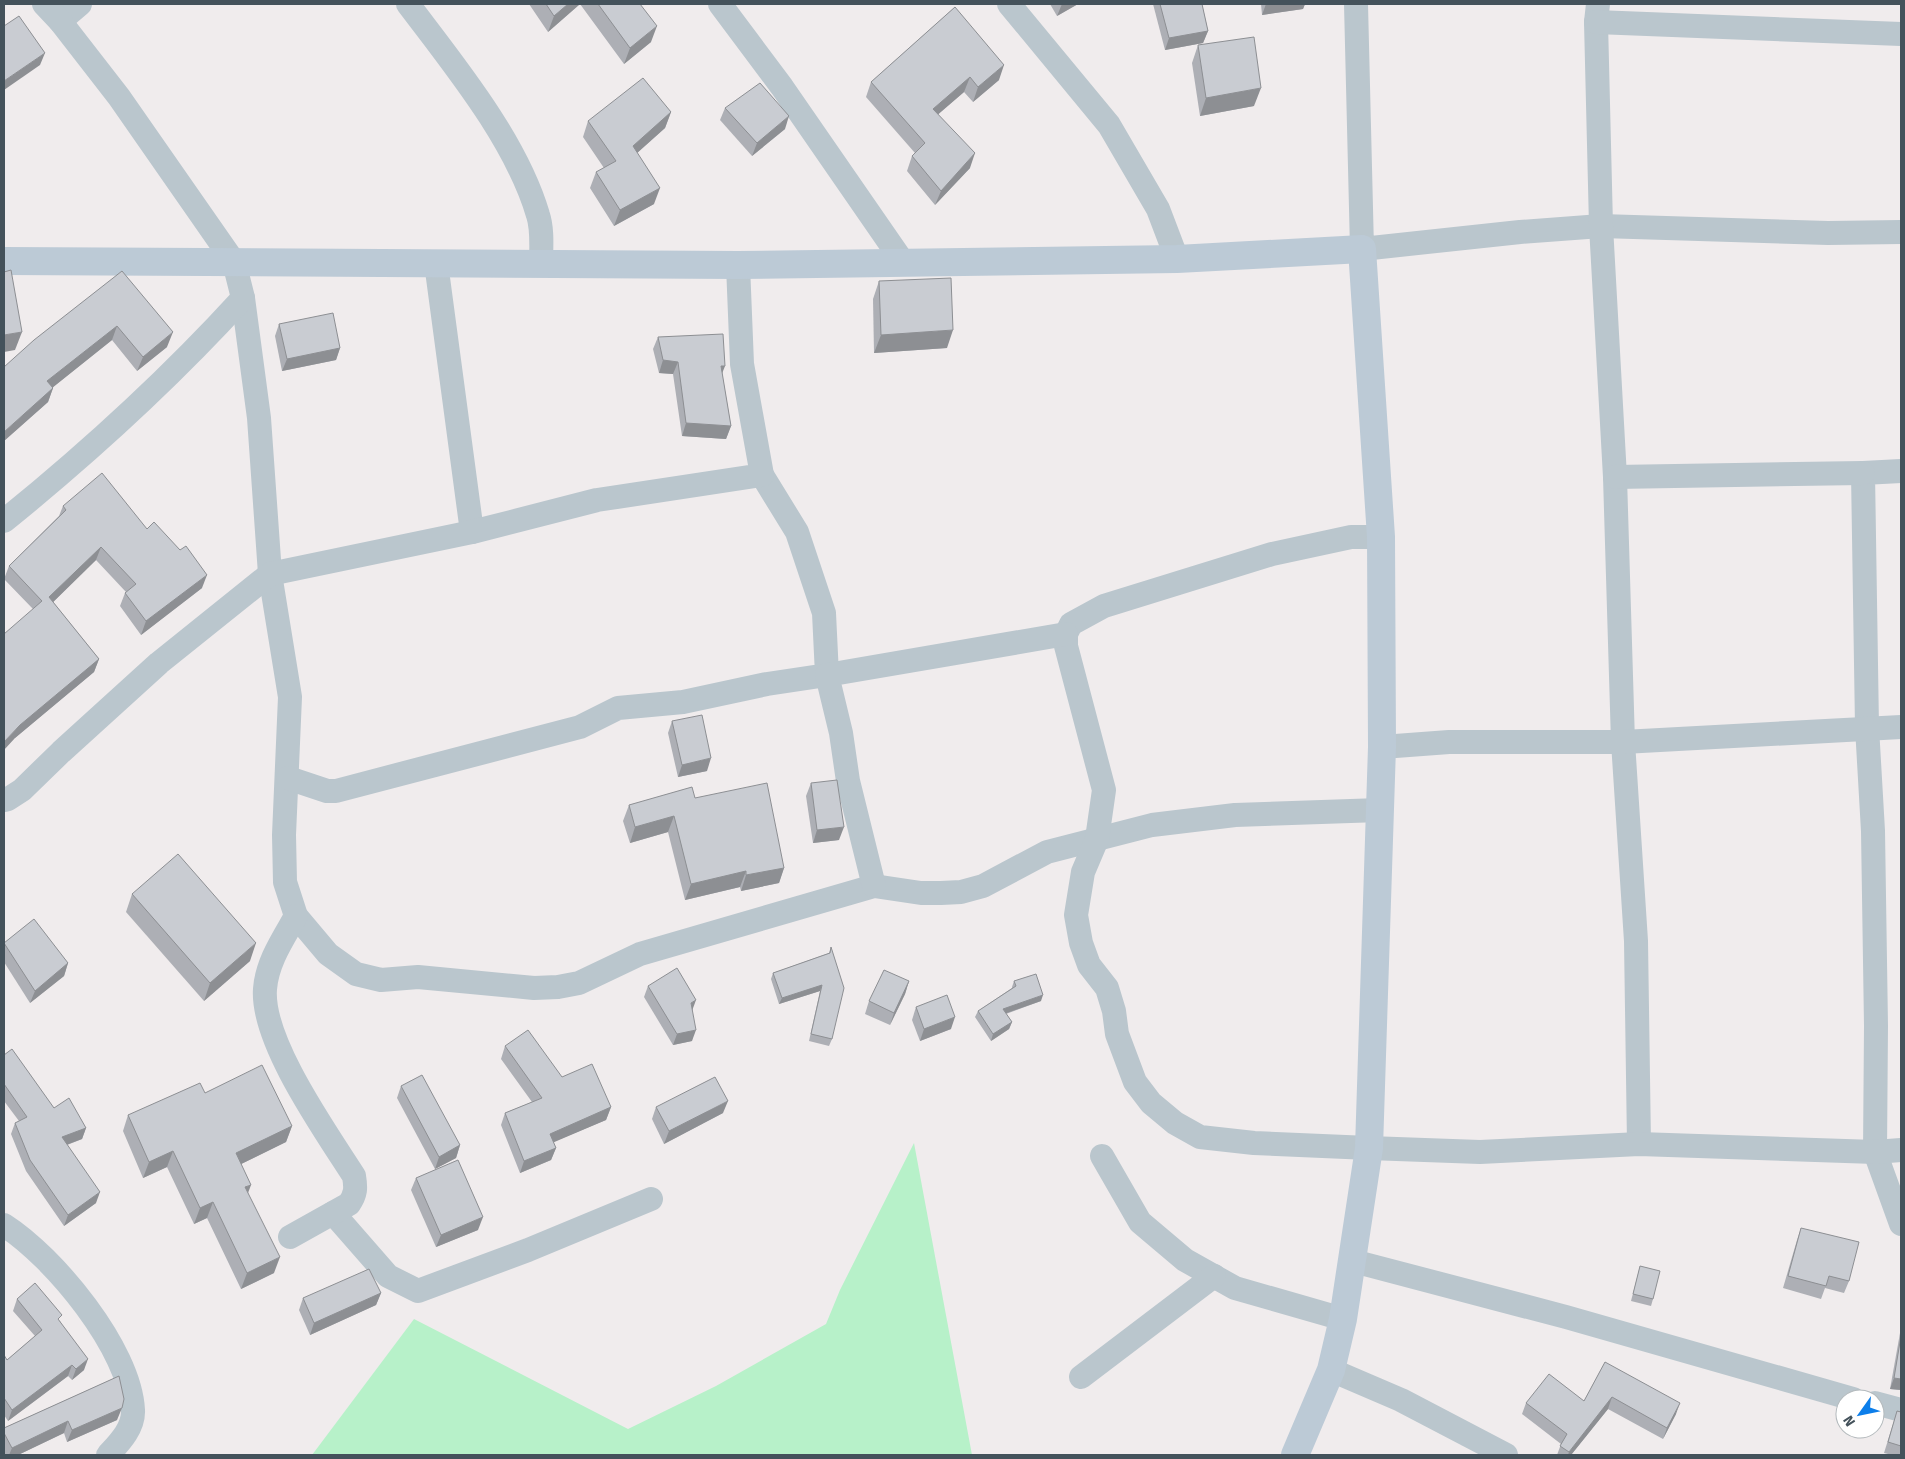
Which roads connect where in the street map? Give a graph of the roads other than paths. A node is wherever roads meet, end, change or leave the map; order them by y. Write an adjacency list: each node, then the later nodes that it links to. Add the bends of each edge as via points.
1 (44, 4): 8 (street)
2 (80, 4): 8 (street)
3 (408, 4): 18 (street, via 458,71 524,177 539,217)
4 (720, 4): 16 (street, via 782,87)
5 (1009, 4): 13 (street, via 1109,125 1158,209)
6 (1356, 4): 12 (street)
7 (1597, 13): 9 (street); 10 (street)
8 (60, 21): 15 (street, via 119,98)
9 (1901, 34)
10 (1601, 226): 11 (street); 12 (street); 24 (street)
11 (1901, 232)
12 (1362, 249): 13 (street); 27 (street)
13 (1177, 259): 16 (street)
14 (4, 261): 15 (street)
15 (234, 262): 17 (street); 20 (street)
16 (903, 262): 19 (street)
17 (436, 263): 18 (street); 26 (street)
18 (541, 264): 19 (street)
19 (738, 265): 23 (street, via 742,364)
20 (243, 298): 25 (street, via 207,338); 28 (street, via 259,418)
21 (1901, 471): 22 (street)
22 (1863, 473): 24 (street); 32 (street)
23 (762, 475): 26 (street, via 597,500); 30 (street, via 797,532 824,613)
24 (1615, 477): 33 (street)
25 (4, 521)
26 (472, 532): 28 (street)
27 (1380, 537): 29 (street, via 1350,536 1244,562 1104,606 1070,624); 34 (street)
28 (270, 574): 35 (street, via 290,697); 36 (street, via 158,663 22,790)
29 (1066, 634): 30 (street); 38 (street, via 1066,646 1104,790)
30 (827, 675): 35 (street, via 683,702 618,708 580,727 336,791); 39 (street, via 848,781)
31 (1901, 727): 32 (street)
32 (1867, 728): 33 (street); 44 (street, via 1874,841)
33 (1623, 742): 34 (street, via 1449,742); 41 (street, via 1636,941)
34 (1382, 747): 37 (street)
35 (288, 778): 40 (street, via 285,882)
36 (4, 800)
37 (1380, 810): 38 (street, via 1235,815 1152,825); 42 (street)
38 (1097, 839): 39 (street, via 1047,852 982,886 961,892 921,893); 42 (street, via 1083,872 1076,915 1081,943 1089,965 1106,988 1117,1034 1135,1082 1151,1103 1175,1123 1200,1137)
39 (874, 886): 40 (street, via 640,954 579,983 558,987 534,988 418,977 381,980 356,974 328,954)
40 (296, 916): 47 (street, via 272,959 265,990 268,1015 292,1077 354,1176 354,1197 349,1204)
41 (1639, 1144): 42 (street, via 1480,1152); 44 (street)
42 (1369, 1148): 51 (street)
43 (1901, 1150): 44 (street)
44 (1875, 1152): 48 (street)
45 (1102, 1156): 52 (street, via 1140,1222 1185,1260)
46 (651, 1198): 47 (street, via 528,1250 418,1291 388,1276)
47 (333, 1213): 50 (street)
48 (1901, 1224)
49 (4, 1225): 59 (street, via 35,1247 67,1281 96,1321 124,1372 134,1411 126,1434)
50 (290, 1237)
51 (1353, 1261): 53 (street); 56 (street, via 1566,1317)
52 (1214, 1276): 53 (street, via 1235,1288); 55 (street)
53 (1343, 1319): 54 (street)
54 (1331, 1370): 60 (street); 61 (street, via 1400,1400)
55 (1081, 1377)
56 (1835, 1394)
57 (1885, 1406): 58 (street)
58 (1901, 1410)
59 (108, 1455)
60 (1295, 1455)
61 (1506, 1455)

